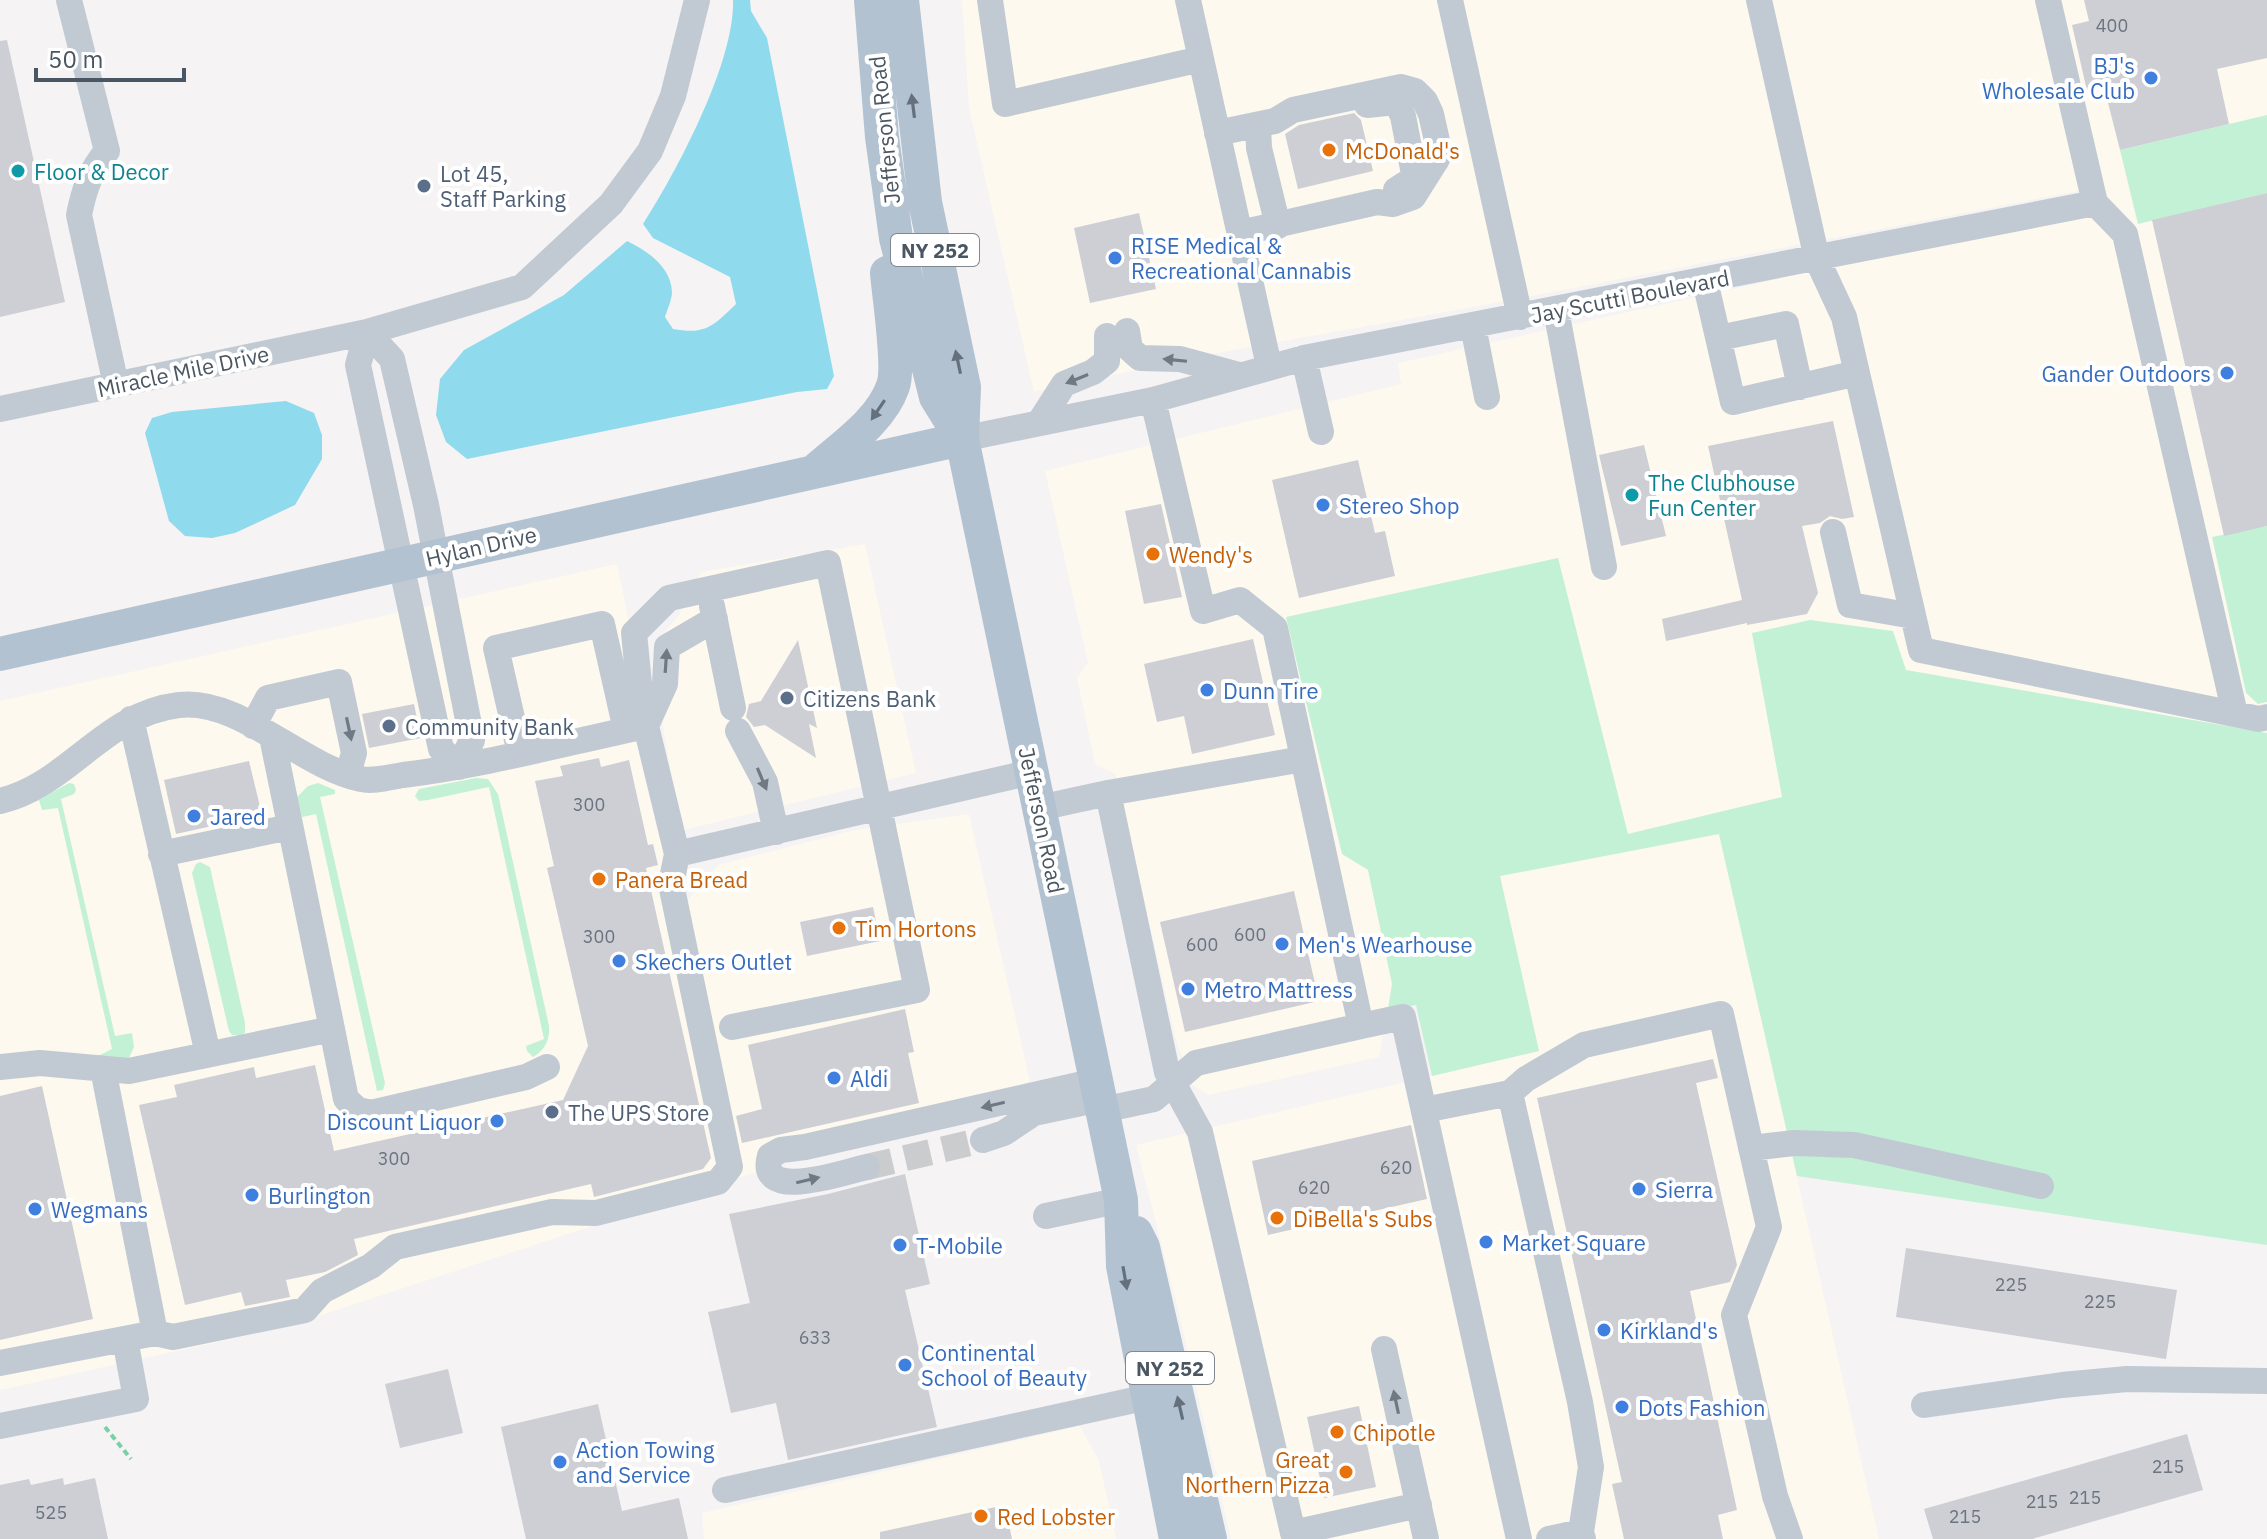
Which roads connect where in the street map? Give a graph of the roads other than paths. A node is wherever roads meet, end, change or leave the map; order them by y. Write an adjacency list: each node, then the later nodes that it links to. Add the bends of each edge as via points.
1 (69, 0): 29 (street, via 107,151 94,167 79,215)
2 (697, 0): 23 (street, Miracle Mile Drive, via 669,106 650,151 611,204 522,287)
3 (871, 0): 13 (main road, Jefferson Road / NY 252)
4 (902, 0): 36 (main road, Jefferson Road / NY 252, one-way to 4, via 964,387 925,202)
5 (990, 0): 10 (street, via 1005,104)
6 (1188, 0): 10 (street)
7 (1450, 0): 21 (street)
8 (1759, 0): 18 (street)
9 (2048, 0): 15 (street)
10 (1201, 59): 12 (street)
11 (1266, 123): 12 (street); 14 (street, via 1396,102 1414,174); 14 (street, via 1293,110 1380,90 1415,91 1431,114 1437,159 1413,197 1393,204); 16 (street, via 1259,148)
12 (1217, 133): 17 (street)
13 (890, 197): 36 (main road, Jefferson Road / NY 252, via 936,397); 37 (main road, one-way to 37, via 886,263 894,385 874,418)
14 (1377, 202): 16 (street)
15 (2095, 203): 18 (street, Jay Scutti Boulevard); 46 (street, via 2125,234)
16 (1278, 226): 17 (street)
17 (1240, 233): 26 (street)
18 (1817, 259): 19 (street, Jay Scutti Boulevard); 27 (street, via 1844,317)
19 (1705, 281): 20 (street, Jay Scutti Boulevard); 24 (street)
20 (1556, 310): 21 (street, Jay Scutti Boulevard); 41 (street)
21 (1520, 317): 22 (street, Jay Scutti Boulevard)
22 (1473, 326): 25 (street, Jay Scutti Boulevard); 31 (street)
23 (367, 332): 29 (street, Miracle Mile Drive); 39 (street, via 392,359); 40 (street, via 358,365)
24 (1719, 338): 30 (street, via 1786,324); 30 (street, via 1733,402)
25 (1304, 358): 26 (street, Jay Scutti Boulevard); 35 (street)
26 (1269, 366): 28 (street, Jay Scutti Boulevard)
27 (1857, 373): 30 (street); 43 (street)
28 (1239, 375): 32 (street, Jay Scutti Boulevard); 34 (street, one-way to 34, via 1180,359 1140,358 1117,334 1107,361 1064,384)
29 (116, 385): 33 (street, Miracle Mile Drive)
30 (1800, 387)
31 (1487, 397)
32 (1153, 400): 34 (street, Jay Scutti Boulevard); 52 (street, via 1203,611 1240,600 1275,628)
33 (0, 409)
34 (1039, 423): 36 (street, Jay Scutti Boulevard)
35 (1321, 432)
36 (962, 439): 37 (main road, Hylan Drive); 54 (main road, Jefferson Road / NY 252)
37 (813, 472): 39 (main road, Hylan Drive)
38 (1833, 532): 43 (street, via 1850,605)
39 (436, 557): 40 (main road, Hylan Drive); 53 (street, via 472,740)
40 (401, 564): 45 (main road, Hylan Drive); 53 (street, via 441,749)
41 (1604, 567)
42 (709, 589): 44 (street); 49 (street, via 669,598 634,633 640,694); 58 (street, via 828,563)
43 (1913, 616): 46 (street, via 1921,650)
44 (715, 619): 49 (street, one-way to 44, via 665,684 667,647); 61 (street, one-way to 61, via 736,719 765,782)
45 (0, 654)
46 (2235, 714): 47 (street)
47 (2267, 717)
48 (131, 719): 50 (street, via 181,705 220,709); 57 (street, via 60,772); 62 (street)
49 (636, 728): 51 (street); 51 (street, via 602,624 496,648); 63 (street)
50 (262, 732): 55 (street, via 306,759); 55 (street, one-way to 55, via 268,698 339,682 354,753); 60 (street)
51 (520, 753): 53 (street)
52 (1303, 759): 56 (street); 64 (street)
53 (459, 767): 55 (street, via 363,780)
54 (1032, 772): 58 (street); 59 (main road, Jefferson Road / NY 252)
55 (348, 774)
56 (1108, 793): 59 (street); 71 (street)
57 (0, 801)
58 (881, 808): 61 (street); 65 (street, via 917,990)
59 (1039, 808): 73 (main road, Jefferson Road / NY 252)
60 (290, 827): 62 (street); 66 (street)
61 (776, 832): 63 (street)
62 (161, 854): 67 (street)
63 (677, 854): 81 (street, via 671,884 730,1167 718,1182 596,1213 552,1212 395,1247 322,1291 305,1310 173,1337)
64 (1361, 1026): 71 (street, via 1196,1063); 74 (street, via 1403,1017)
65 (732, 1027)
66 (332, 1029): 67 (street); 69 (street, via 346,1099 371,1113 526,1077)
67 (208, 1054): 70 (street, via 129,1071)
68 (0, 1067): 70 (street, via 40,1063)
69 (547, 1067)
70 (103, 1069): 81 (street)
71 (1173, 1085): 73 (street, via 1154,1099); 90 (street, via 1200,1132 1293,1533)
72 (1510, 1093): 74 (street); 76 (street, via 1584,1045 1721,1014); 91 (street, via 1591,1467)
73 (1100, 1097): 75 (street, via 1034,1113); 77 (street, one-way to 77, via 781,1150 768,1164 776,1179 793,1184); 79 (main road, Jefferson Road / NY 252)
74 (1424, 1110): 95 (street)
75 (983, 1140)
76 (1751, 1148): 78 (street, via 1854,1145); 97 (street, via 1769,1227 1734,1315 1775,1496)
77 (867, 1167)
78 (2041, 1186)
79 (1121, 1200): 80 (street); 86 (main road, Jefferson Road / NY 252, one-way to 86, via 1123,1266); 93 (main road, Jefferson Road / NY 252, one-way to 79, via 1143,1247)
80 (1046, 1216)
81 (155, 1333): 82 (street)
82 (125, 1339): 84 (street); 88 (street, via 136,1399)
83 (1384, 1349): 90 (street, one-way to 83)
84 (0, 1363)
85 (2267, 1381): 87 (street, via 2127,1379)
86 (1148, 1397): 89 (street); 92 (main road, Jefferson Road / NY 252)
87 (1924, 1405)
88 (0, 1426)
89 (725, 1490)
90 (1419, 1505): 94 (street)
91 (1582, 1535): 96 (street)
92 (1176, 1539)
93 (1210, 1539)
94 (1426, 1539)
95 (1519, 1539)
96 (1549, 1539)
97 (1790, 1539)

